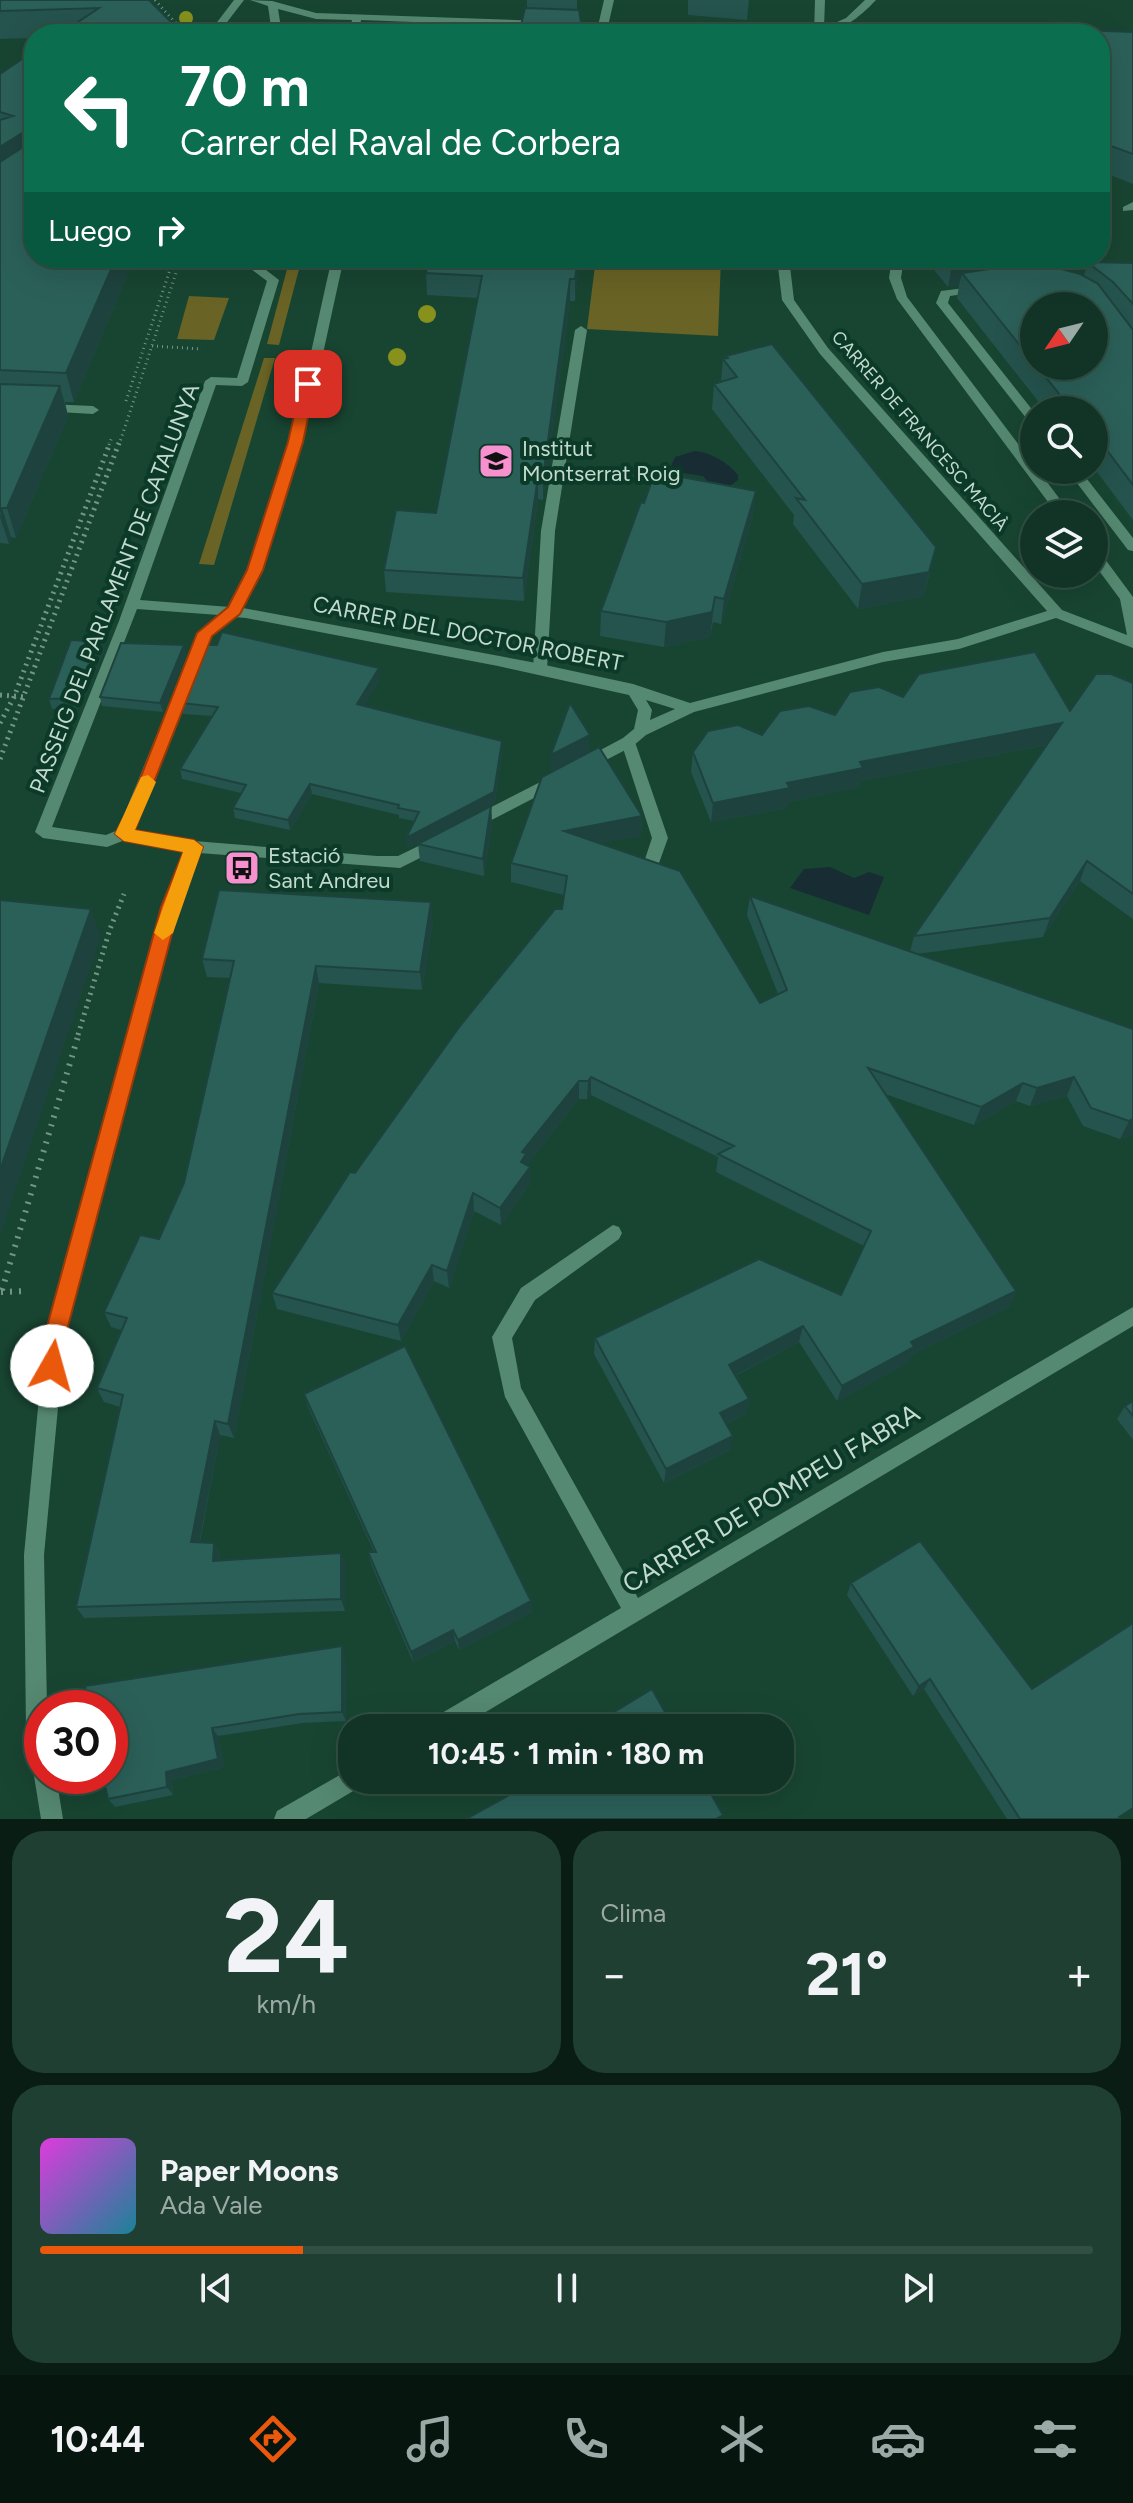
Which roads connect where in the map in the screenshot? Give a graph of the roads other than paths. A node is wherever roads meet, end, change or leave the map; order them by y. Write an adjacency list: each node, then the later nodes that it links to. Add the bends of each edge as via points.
1 (239, 0): 8 (street)
2 (255, 0): 6 (street)
3 (609, 0): 12 (street)
4 (820, 0): 13 (street)
5 (871, 0): 14 (street)
6 (272, 4): 7 (street, via 316,16); 9 (street)
7 (357, 18): 10 (street); 11 (street)
8 (221, 24)
9 (275, 24)
10 (356, 24)
11 (542, 24)
12 (603, 24)
13 (819, 24)
14 (840, 24)
15 (256, 268): 28 (street, PASSEIG DEL PARLAMENT DE CATALUNYA, via 273,280 242,382 211,381)
16 (336, 268): 29 (street, via 296,442 255,570)
17 (784, 268): 30 (street, CARRER DE FRANCESC MACIÀ, via 788,300 824,351)
18 (896, 268): 25 (street, via 901,297)
19 (999, 287): 21 (street, via 945,293 942,303)
20 (581, 330): 33 (street, via 548,531)
21 (1020, 402)
22 (31, 407): 23 (street)
23 (93, 410)
24 (1084, 484): 26 (street)
25 (1053, 500)
26 (1133, 547)
27 (1108, 573): 31 (street, via 1127,598)
28 (131, 604): 29 (street, CARRER DEL DOCTOR ROBERT); 38 (street, PASSEIG DEL PARLAMENT DE CATALUNYA, via 43,832 107,841)
29 (235, 610): 33 (street, CARRER DEL DOCTOR ROBERT); 38 (street, via 205,633)
30 (1057, 613): 32 (street); 35 (street, via 959,644 883,657)
31 (1133, 633)
32 (1133, 643)
33 (540, 669): 34 (street, CARRER DEL DOCTOR ROBERT)
34 (633, 689): 35 (street, CARRER DEL DOCTOR ROBERT); 36 (street, via 645,710)
35 (690, 708): 36 (street)
36 (641, 731): 37 (street)
37 (628, 742): 39 (street, via 400,862); 40 (street, via 660,838)
38 (124, 834): 39 (street)
39 (194, 847): 44 (street, via 170,907 55,1334 34,1555)
40 (653, 859)
41 (613, 1233): 43 (street, via 528,1294 502,1337 512,1390)
42 (1133, 1316): 43 (street, CARRER DE POMPEU FABRA)
43 (635, 1612): 45 (street, CARRER DE POMPEU FABRA)
44 (36, 1690)
45 (462, 1714)
46 (338, 1787): 49 (street)
47 (48, 1794): 48 (street)
48 (52, 1819)
49 (285, 1819)

